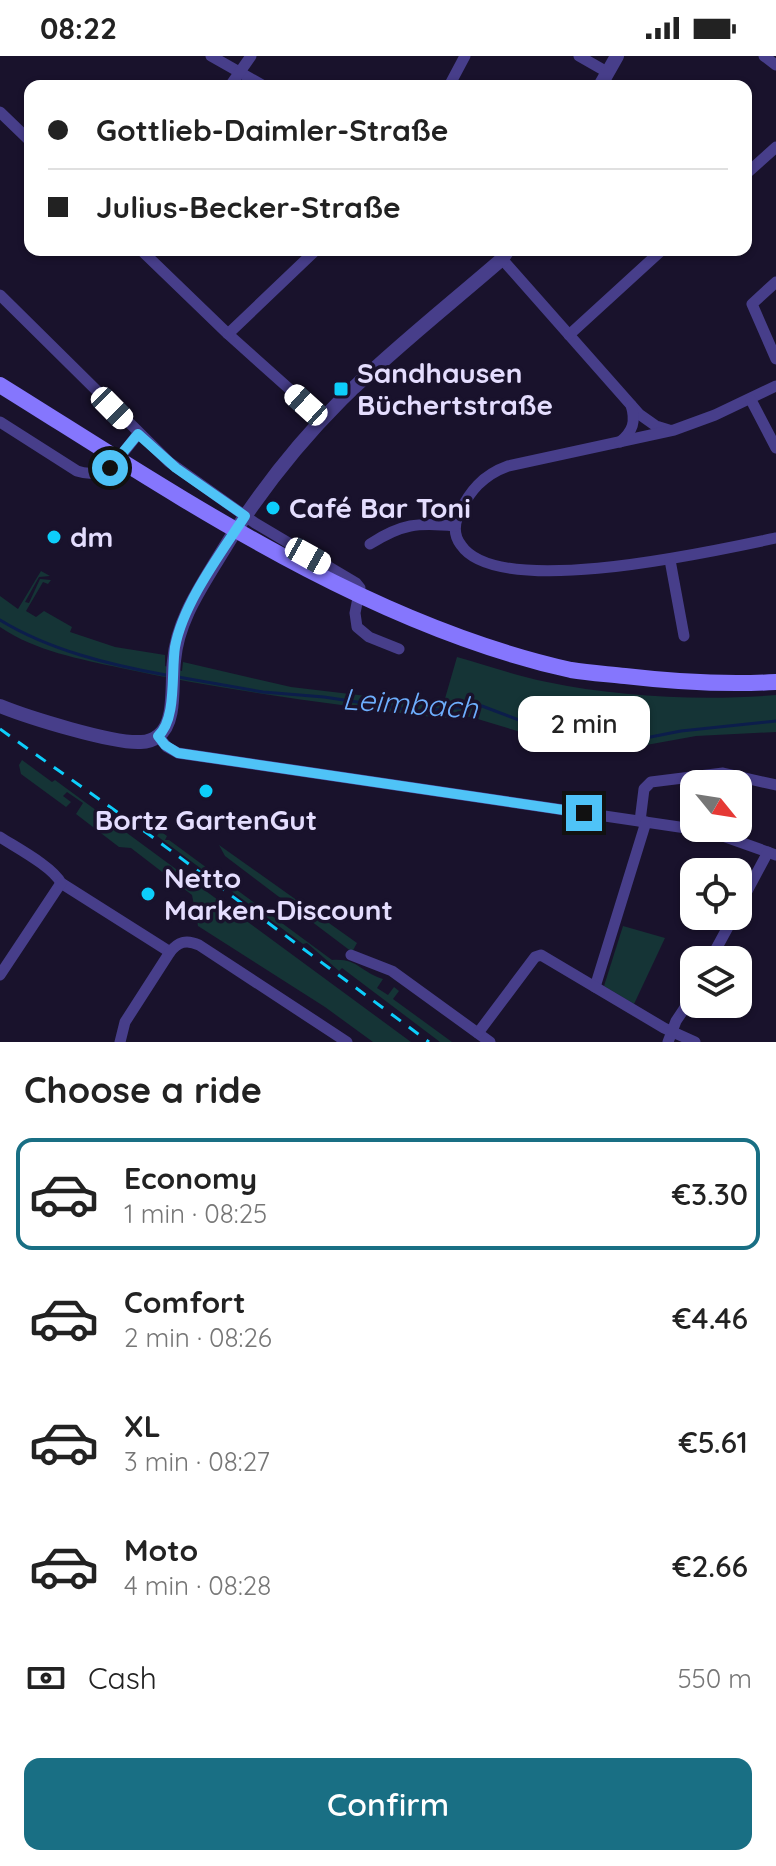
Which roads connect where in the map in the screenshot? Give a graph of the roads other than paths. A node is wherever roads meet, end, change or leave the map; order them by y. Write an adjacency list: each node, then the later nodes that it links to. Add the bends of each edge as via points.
1 (211, 56): 9 (street)
2 (251, 56): 9 (street)
3 (465, 56): 12 (street)
4 (579, 56): 8 (street)
5 (617, 56): 8 (street)
6 (764, 56): 7 (street)
7 (776, 65)
8 (607, 72): 13 (street)
9 (241, 73): 10 (street); 11 (street)
10 (235, 80)
11 (253, 80)
12 (452, 80)
13 (603, 80)
14 (0, 112): 15 (street)
15 (24, 135)
16 (776, 147): 17 (street)
17 (752, 169)
18 (147, 256): 25 (street)
19 (310, 256): 25 (street)
20 (504, 256): 32 (street)
21 (506, 256): 26 (street)
22 (655, 256): 26 (street)
23 (776, 282): 27 (street, via 752,304)
24 (0, 295): 35 (street)
25 (228, 334): 32 (street)
26 (569, 335): 31 (street)
27 (776, 359)
28 (0, 385): 45 (main road, via 267,546 380,605 473,643 574,670 679,682)
29 (776, 386): 30 (street)
30 (751, 400): 34 (street); 37 (street)
31 (630, 405): 34 (street, via 656,426); 36 (street, via 634,424)
32 (323, 419): 38 (street)
33 (0, 422): 35 (street, via 77,471 92,474 110,468)
34 (674, 430): 36 (street)
35 (138, 434): 38 (street)
36 (620, 443): 39 (street, via 490,472 475,486)
37 (776, 448)
38 (245, 516): 44 (street, via 356,583 357,627); 47 (street, via 180,629 169,721)
39 (455, 526): 41 (street, via 408,525); 42 (street, via 456,538 472,556 521,568 608,568)
40 (776, 538): 42 (street)
41 (370, 544)
42 (670, 560): 43 (street)
43 (684, 636)
44 (399, 649)
45 (776, 682)
46 (0, 706): 47 (street, via 125,741)
47 (158, 736): 49 (street, via 178,753)
48 (776, 785): 49 (street, via 723,773 652,781 644,788)
49 (643, 822): 51 (street, via 712,834); 57 (street)
50 (0, 837): 52 (street)
51 (772, 853): 53 (street)
52 (61, 883): 54 (street); 56 (street)
53 (752, 885)
54 (170, 952): 61 (street, via 125,1022); 62 (street, via 186,941 199,945)
55 (351, 955): 59 (street, via 392,971)
56 (0, 975)
57 (595, 987): 59 (street, via 551,959 535,957); 60 (street)
58 (680, 1018): 60 (street)
59 (478, 1033): 63 (street)
60 (670, 1036): 64 (street)
61 (120, 1042)
62 (347, 1042)
63 (490, 1042)
64 (695, 1042)

